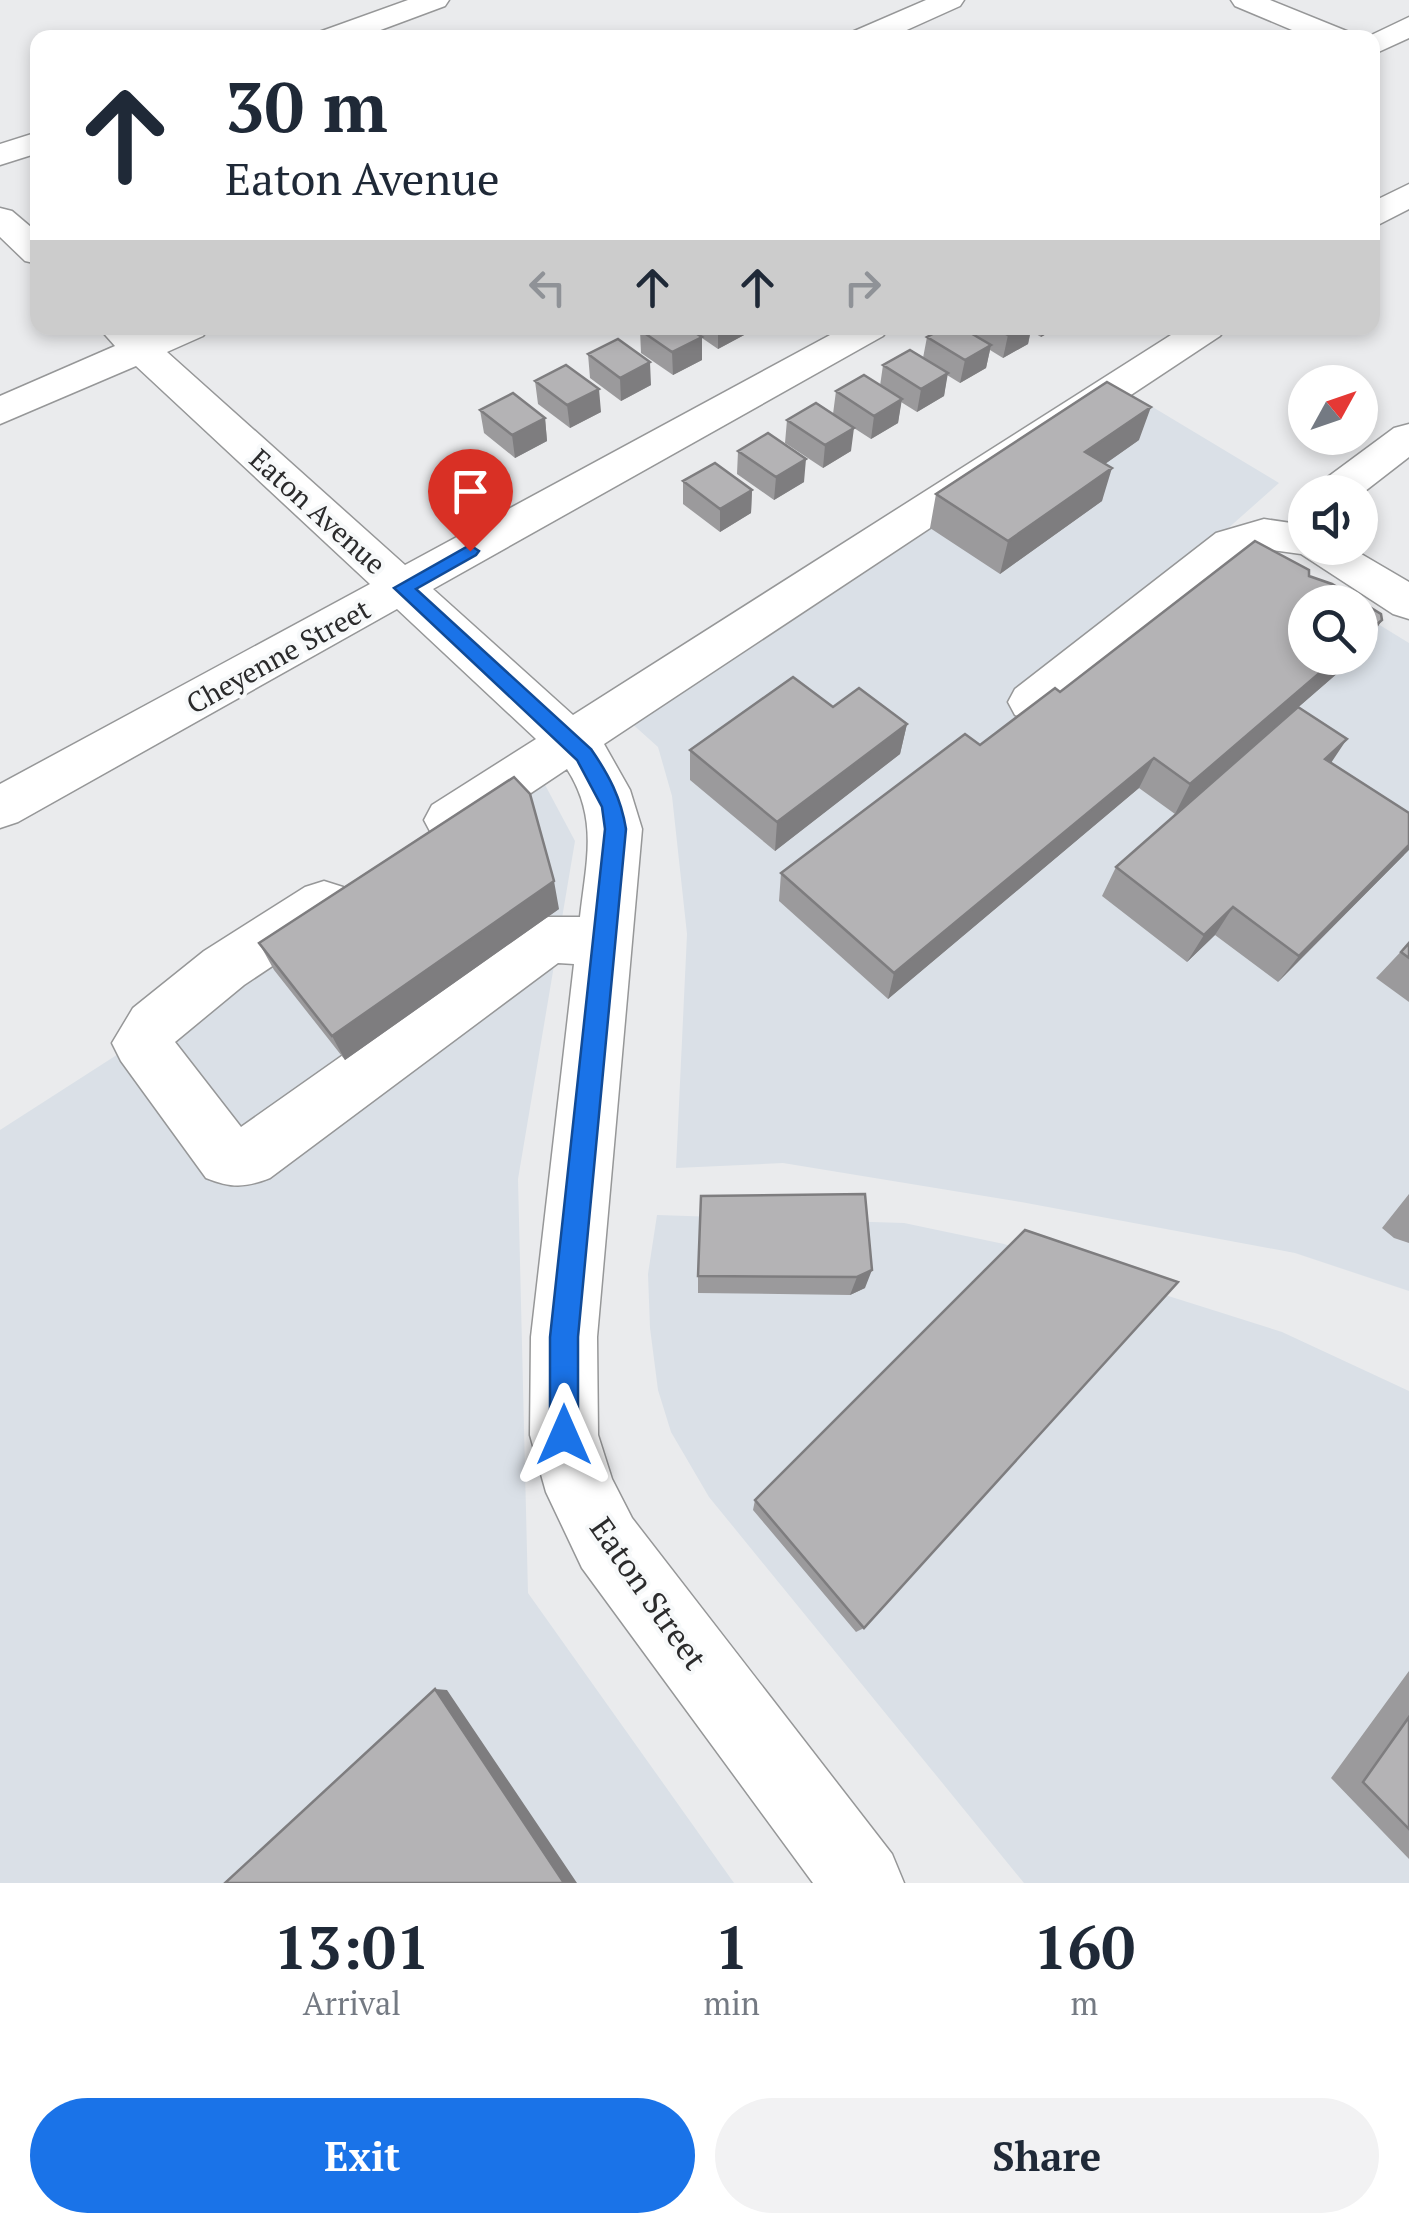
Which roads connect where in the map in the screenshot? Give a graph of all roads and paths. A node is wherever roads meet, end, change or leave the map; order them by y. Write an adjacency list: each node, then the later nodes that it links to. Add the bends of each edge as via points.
1 (435, 0): 5 (street)
2 (950, 0): 6 (street)
3 (1244, 0): 7 (street)
4 (1409, 26): 8 (street)
5 (352, 30)
6 (881, 30)
7 (1318, 30)
8 (1380, 44)
9 (1380, 53): 10 (street)
10 (1409, 66)
11 (30, 145): 12 (street)
12 (0, 155)
13 (1409, 194): 14 (street)
14 (1380, 213)
15 (0, 218): 16 (street)
16 (30, 246)
17 (857, 335): 25 (street, Cheyenne Street)
18 (1196, 335): 28 (street)
19 (130, 338): 20 (street); 25 (street, Eaton Avenue)
20 (0, 410)
21 (1409, 437): 22 (street)
22 (1359, 475)
23 (1288, 540): 27 (street, via 1264,534 1232,544)
24 (1347, 565): 26 (street)
25 (403, 588): 28 (street, Eaton Avenue); 29 (street, Cheyenne Street)
26 (1409, 602)
27 (1032, 702)
28 (569, 741): 30 (street); 32 (street, Eaton Avenue, via 601,779 612,807)
29 (0, 808)
30 (416, 843)
31 (368, 875): 32 (street, via 222,971 148,1028 140,1044 228,1158 248,1158 548,940)
32 (607, 941): 33 (street, Eaton Avenue)
33 (580, 1196): 34 (street, Eaton Street, via 564,1337 564,1435 581,1492 607,1544)
34 (863, 1883)

